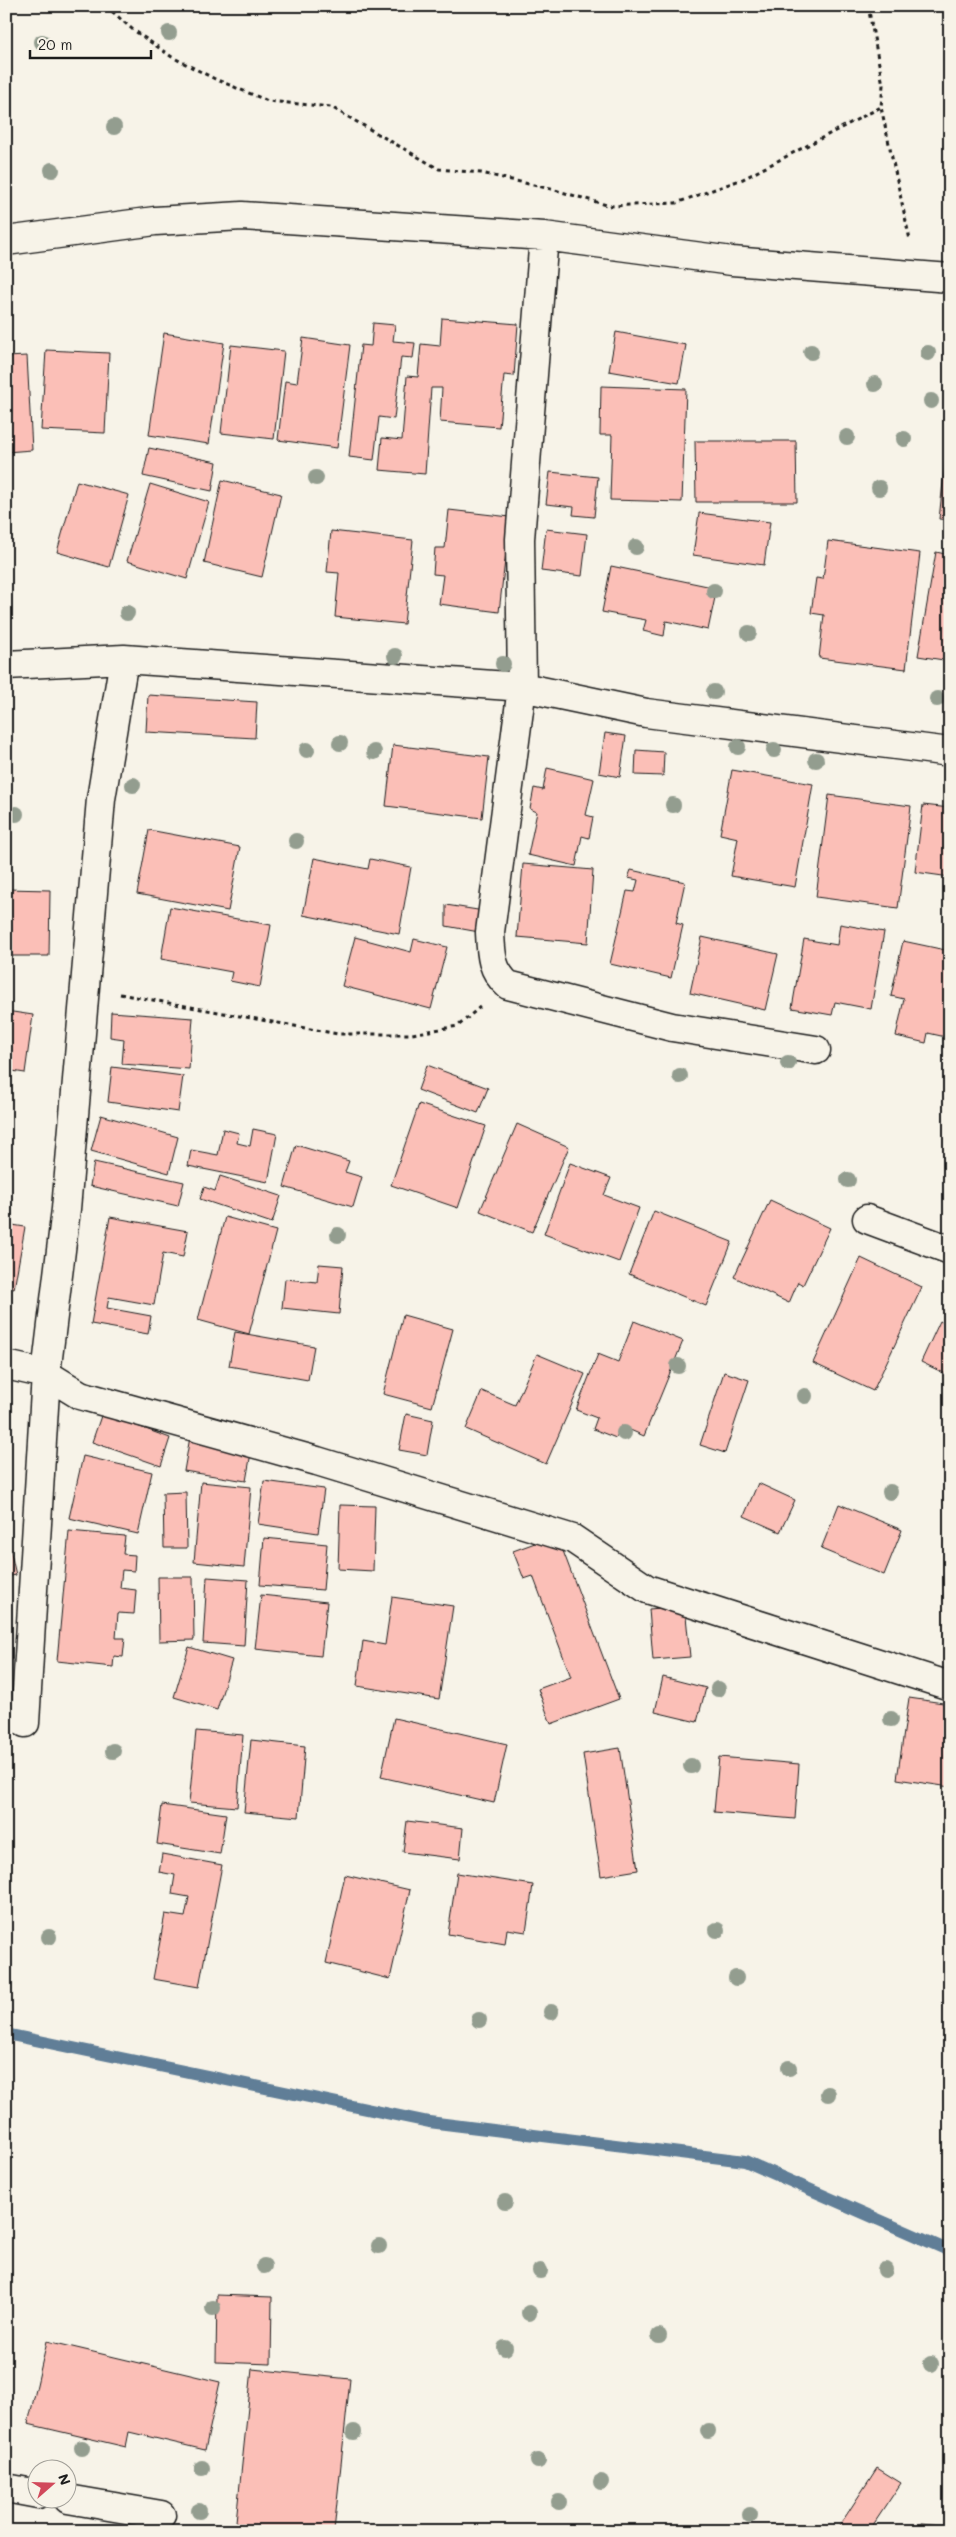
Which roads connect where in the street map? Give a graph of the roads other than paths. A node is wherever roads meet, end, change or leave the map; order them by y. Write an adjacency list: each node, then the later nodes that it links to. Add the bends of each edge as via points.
1 (544, 236): 2 (street, via 242,216 154,221); 3 (street, via 732,261); 6 (street, via 520,539)
2 (6, 241)
3 (950, 278)
4 (124, 660): 5 (street); 6 (street); 12 (street, via 101,799 66,1209)
5 (6, 665)
6 (522, 687): 7 (street, via 646,712); 8 (street, via 490,932 491,958 498,976 508,985 672,1027)
7 (950, 752)
8 (816, 1050)
9 (867, 1219): 10 (street)
10 (950, 1250)
11 (6, 1366): 12 (street)
12 (46, 1374): 13 (street, via 80,1395 317,1461 573,1538 647,1589); 14 (street)
13 (950, 1686)
14 (25, 1723)
15 (6, 2488): 16 (street)
16 (28, 2492)
17 (78, 2501): 18 (street)
18 (161, 2515)

